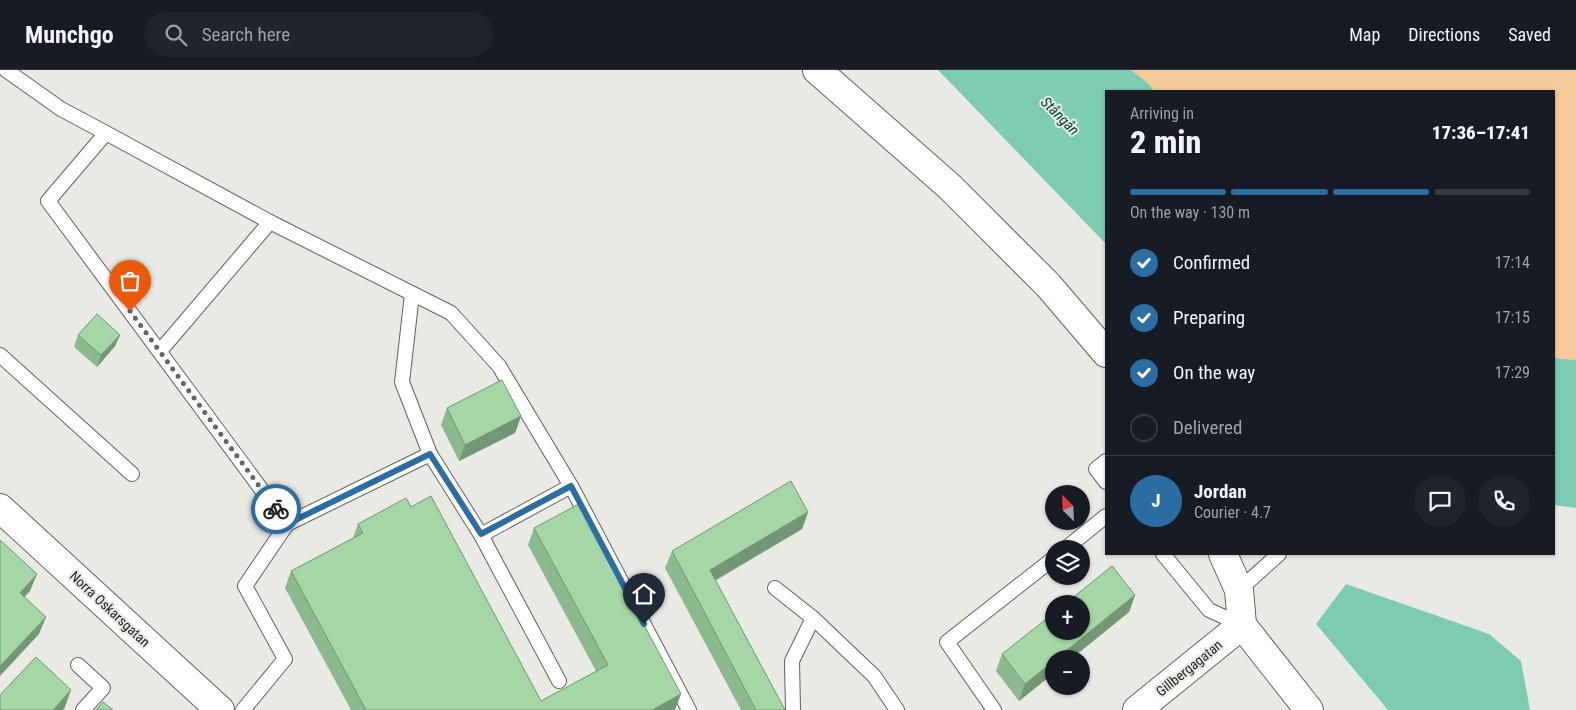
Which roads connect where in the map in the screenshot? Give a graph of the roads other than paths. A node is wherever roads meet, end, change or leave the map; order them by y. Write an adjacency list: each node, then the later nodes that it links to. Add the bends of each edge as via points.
1 (6, 70): 3 (lane, via 61,108)
2 (817, 70): 7 (street, via 950,187 1048,284)
3 (106, 133): 4 (lane); 6 (lane, via 48,201)
4 (270, 222): 5 (lane); 6 (lane)
5 (412, 294): 9 (lane, via 402,382); 13 (lane, via 451,313 500,366)
6 (160, 351): 16 (lane)
7 (1105, 352)
8 (0, 355): 11 (lane)
9 (430, 454): 16 (lane); 17 (lane)
10 (1105, 462): 12 (lane, via 1096,469)
11 (132, 474)
12 (1105, 481)
13 (571, 486): 17 (lane); 32 (lane)
14 (0, 508): 30 (street, Norra Oskarsgatan)
15 (1105, 517): 18 (lane)
16 (287, 524): 31 (lane, via 245,586 285,659)
17 (481, 534): 28 (lane)
18 (1076, 540)
19 (1164, 555): 26 (lane, via 1209,610)
20 (1223, 555): 24 (street)
21 (1278, 555): 24 (lane)
22 (1045, 565): 35 (lane, via 947,642)
23 (775, 588): 25 (lane)
24 (1239, 590): 26 (street)
25 (813, 618): 33 (lane, via 792,661); 34 (lane, via 874,676)
26 (1242, 625): 36 (street, Gillbergagatan); 37 (street)
27 (78, 665): 29 (lane, via 103,688)
28 (559, 681)
29 (83, 710)
30 (220, 710)
31 (243, 710)
32 (689, 710)
33 (793, 710)
34 (897, 710)
35 (994, 710)
36 (1137, 710)
37 (1309, 710)

